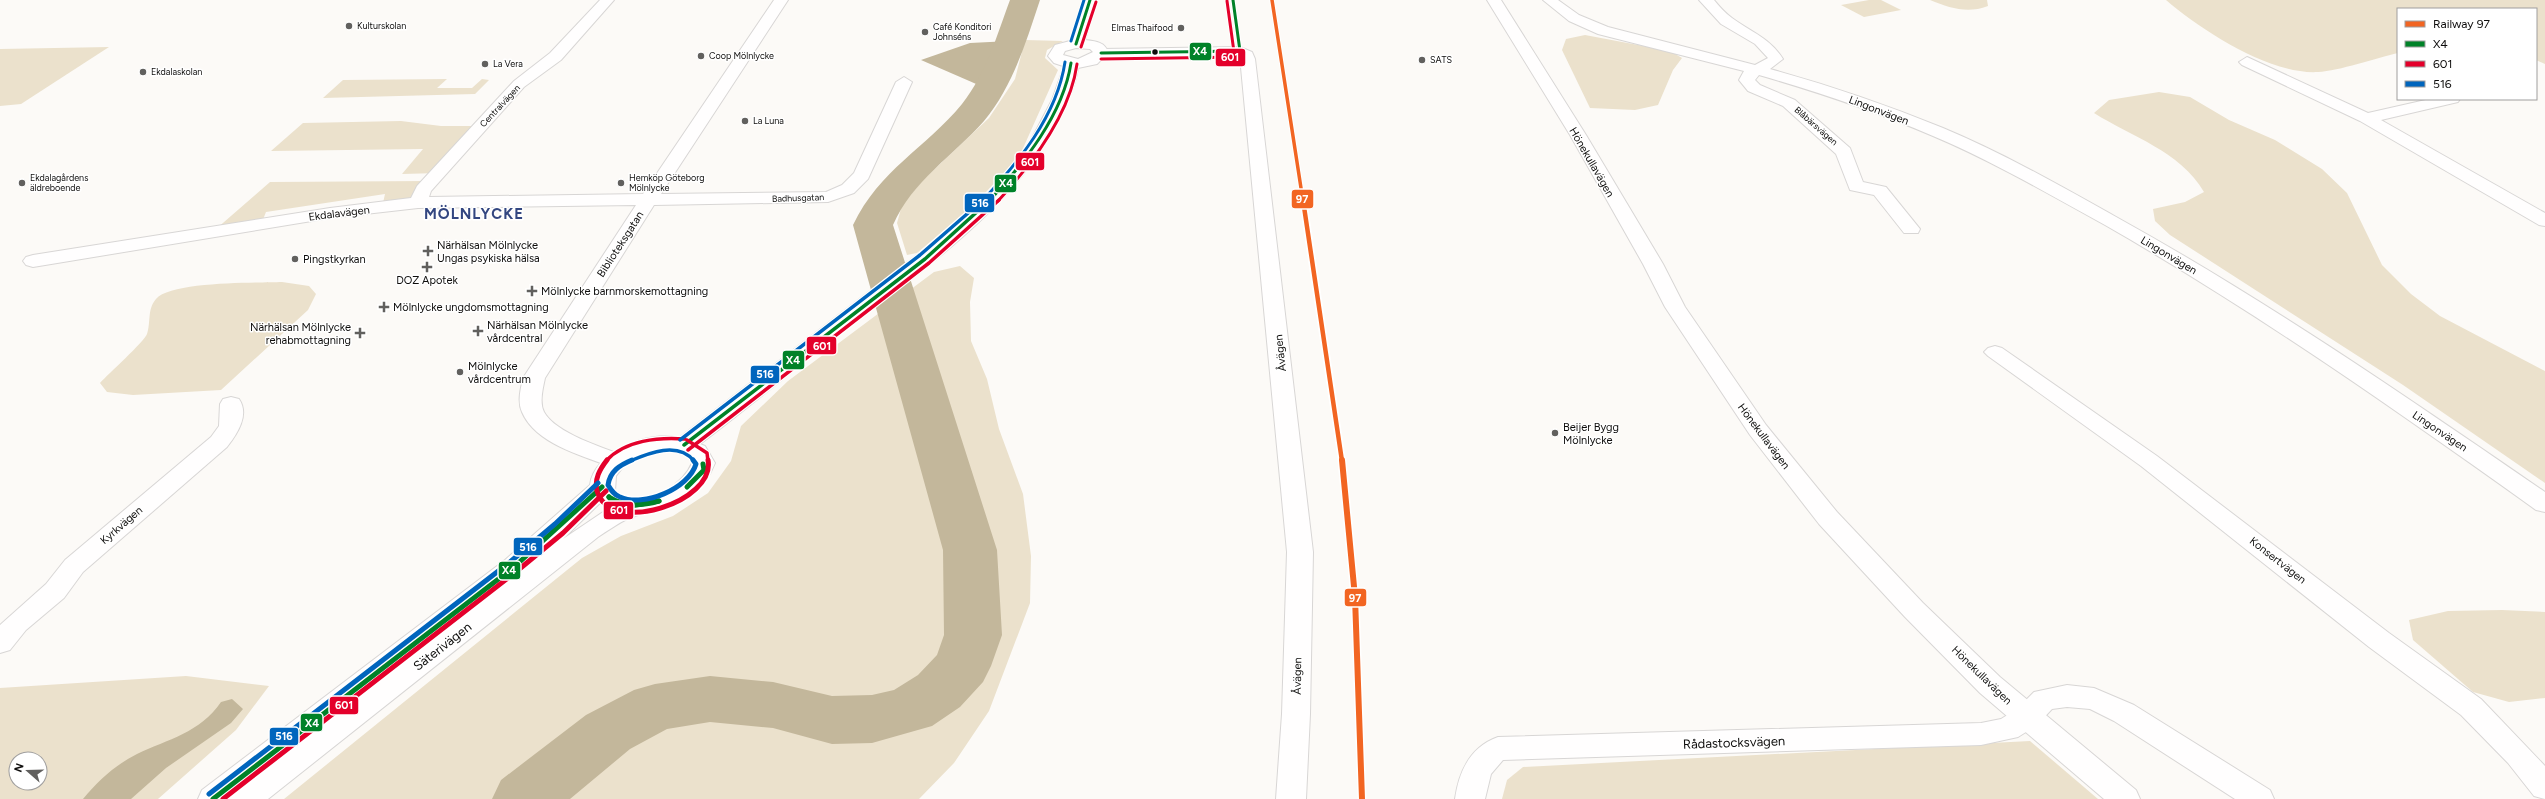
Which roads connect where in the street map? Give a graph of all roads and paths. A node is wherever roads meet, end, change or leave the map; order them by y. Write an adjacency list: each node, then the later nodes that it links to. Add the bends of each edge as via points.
1 (607, 0): 16 (street, Centralvägen, via 538,73 519,84 423,190)
2 (782, 0): 15 (street, Biblioteksgatan)
3 (1090, 0): 7 (street)
4 (1494, 0): 29 (street, Hönekullavägen, via 1578,135 1675,307 1758,430 1828,518 1878,572 1990,685)
5 (1550, 0): 11 (street, Lingonvägen, via 1568,15 1587,24)
6 (1706, 0): 11 (street, via 1726,21 1763,43 1773,53 1776,59)
7 (1076, 44): 8 (street, via 1093,45 1100,49); 10 (street, via 1064,46 1055,53 1056,58)
8 (1101, 53): 10 (street, via 1091,61); 33 (street, Åvägen, via 1240,51 1247,55 1300,552)
9 (2247, 62): 14 (street)
10 (1071, 63): 22 (street, via 1070,76 1049,125 1017,173 987,204 932,253)
11 (1758, 70): 18 (street, Blåbärsvägen, via 1750,74 1747,80 1754,88 1789,104 1810,120 1844,152 1856,186 1880,191); 25 (street, Lingonvägen, via 1870,105 2018,169 2261,310)
12 (904, 82): 15 (street, Badhusgatan, via 862,175 848,189 828,197 817,198)
13 (2447, 100): 14 (street)
14 (2366, 118): 17 (street)
15 (648, 200): 16 (street, Ekdalavägen); 23 (street, Biblioteksgatan, via 534,378 530,398 534,412 546,426 579,446)
16 (418, 203): 19 (street, Ekdalavägen, via 330,212)
17 (2545, 221)
18 (1911, 229)
19 (33, 261)
20 (1994, 352): 30 (street, Konsertvägen, via 2149,461 2379,640 2471,707)
21 (231, 404): 27 (street, Kyrkvägen, via 230,427 219,442 74,566 55,591)
22 (684, 445): 23 (street, via 644,447); 26 (street, Säterivägen, via 702,457 700,476 677,495)
23 (617, 461): 24 (street, via 605,474)
24 (602, 487): 26 (street, via 606,496 612,500 626,505); 31 (street, Säterivägen, via 570,520 522,561 326,709)
25 (2545, 504)
26 (644, 505): 32 (street, Säterivägen, via 617,514 589,531)
27 (9, 622): 28 (street, Kyrkvägen)
28 (0, 643)
29 (2026, 717): 34 (street, Rådastocksvägen, via 2008,729 1981,734 1498,749 1486,755 1479,764); 35 (street, Hönekullavägen); 36 (street, via 2044,700 2067,696 2094,699 2124,713)
30 (2545, 787)
31 (213, 799)
32 (246, 799)
33 (1291, 799)
34 (1470, 799)
35 (2126, 799)
36 (2259, 799)

